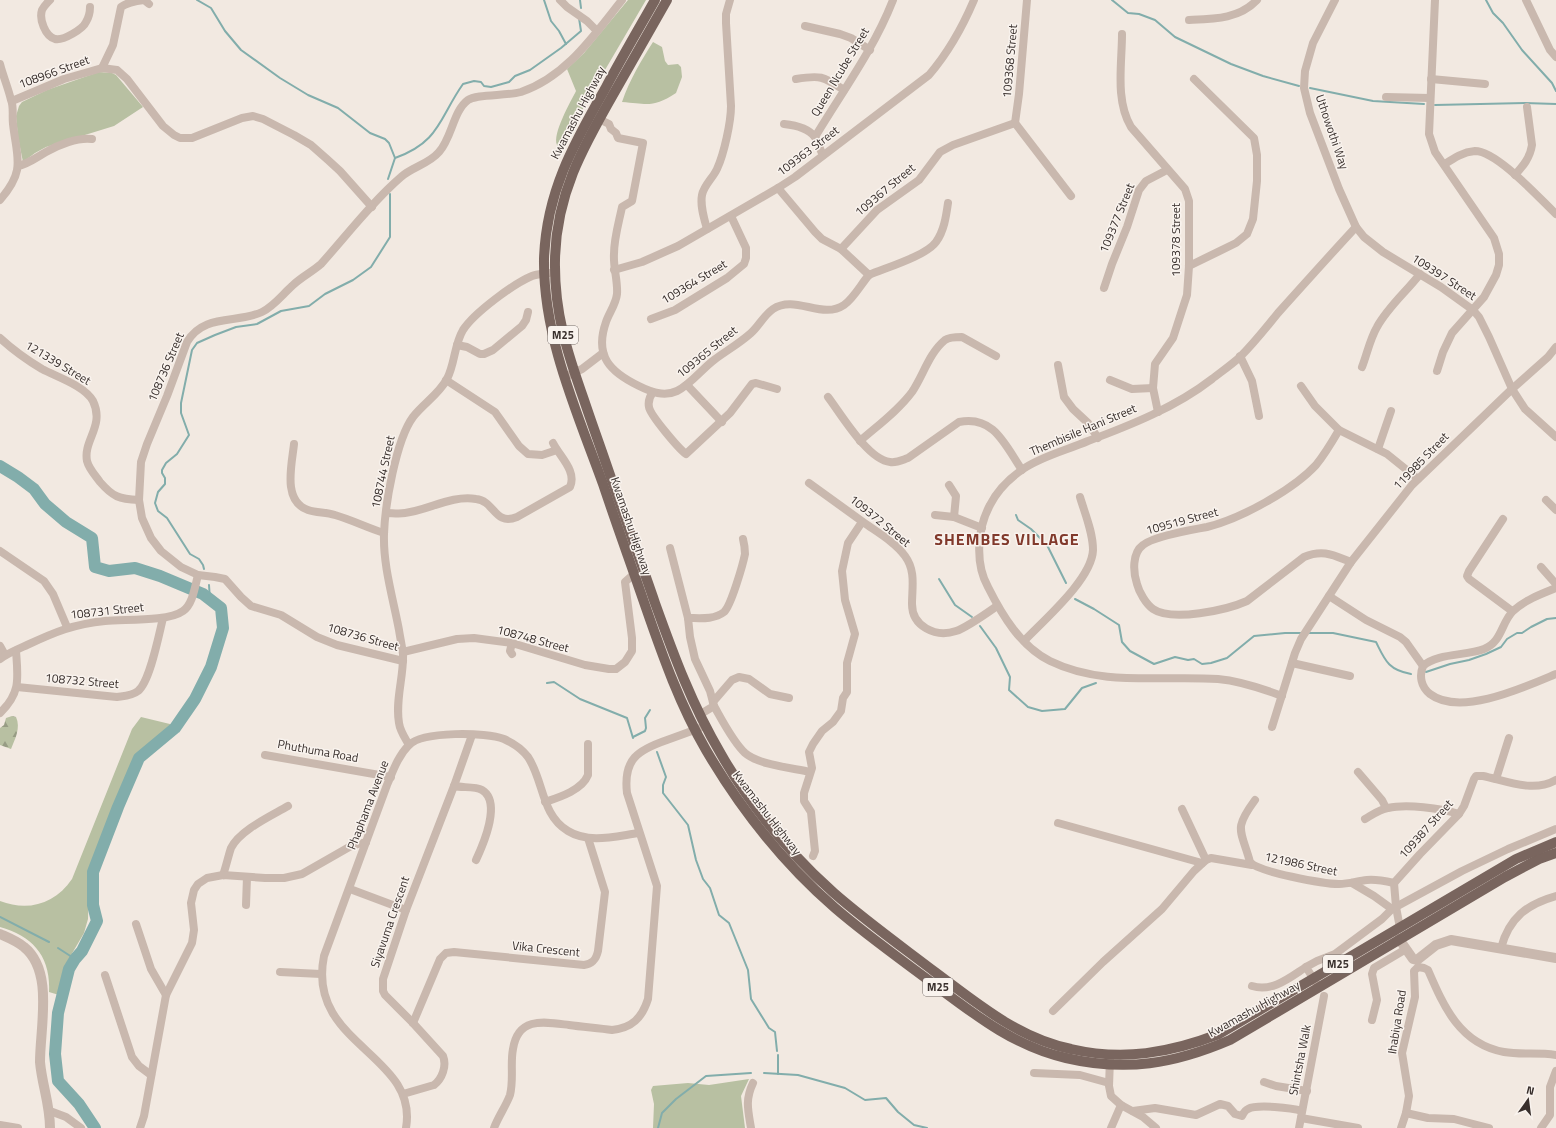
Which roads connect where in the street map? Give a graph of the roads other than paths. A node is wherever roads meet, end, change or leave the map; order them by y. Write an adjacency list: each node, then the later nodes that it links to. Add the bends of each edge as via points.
1 (50, 0): 15 (street, via 43,9 41,18 47,33 57,39 84,25)
2 (560, 0): 18 (street, via 587,20)
3 (622, 0): 18 (street, 108736 Street)
4 (655, 0): 56 (main road, Kwamashu Highway / M25, via 567,158 555,190 546,231)
5 (667, 0): 33 (main road, Kwamashu Highway / M25)
6 (730, 0): 51 (street, via 726,23 731,117 718,168 702,197)
7 (893, 0): 20 (street, Queen Ncube Street)
8 (974, 0): 38 (street, 109363 Street, via 942,59 928,75)
9 (1027, 0): 34 (street, 109368 Street)
10 (1257, 0): 16 (street, via 1247,9 1226,17)
11 (1335, 0): 50 (street, Uthowothi Way, via 1312,43 1304,71 1304,88 1310,113)
12 (1435, 0): 26 (street)
13 (1526, 0): 21 (street, via 1550,50)
14 (149, 4): 23 (street, via 144,0 121,7 112,45)
15 (90, 7)
16 (1189, 20)
17 (805, 26): 20 (street, via 851,38)
18 (597, 31): 47 (street, 108736 Street, via 570,62 532,87 514,94 479,96 467,100 459,110 440,152 402,176)
19 (1122, 34): 41 (street, 109378 Street, via 1123,111 1131,127)
20 (870, 50): 28 (street, Queen Ncube Street)
21 (1556, 57)
22 (0, 64): 31 (street)
23 (102, 68): 31 (street, 108966 Street, via 64,79); 47 (street, 108966 Street, via 120,72 163,126 180,138 192,138 253,116 289,132 310,145 340,170)
24 (796, 78): 28 (street, via 821,77)
25 (1194, 79): 53 (street, via 1254,138 1257,181 1254,219 1247,234 1236,243)
26 (1431, 79): 27 (street); 30 (street)
27 (1485, 84)
28 (844, 90): 36 (street, Queen Ncube Street)
29 (1386, 97): 30 (street)
30 (1430, 98): 39 (street, via 1428,134 1435,152)
31 (12, 101): 40 (street)
32 (1527, 107): 42 (street, via 1532,145 1528,158)
33 (599, 119): 54 (street, via 609,124 618,138 643,143 632,201 622,207 614,246); 55 (main road, Kwamashu Highway / M25, via 567,186 558,222)
34 (1015, 123): 44 (street); 52 (street, 109367 Street, via 943,150 919,180 877,210)
35 (784, 124): 36 (street, via 800,127)
36 (815, 137): 38 (street)
37 (92, 139): 40 (street, via 48,150)
38 (823, 155): 43 (street, 109363 Street)
39 (1444, 164): 42 (street, via 1461,154 1476,151 1491,156); 60 (street, via 1491,232 1499,254 1496,275 1484,297)
40 (18, 166): 45 (street, via 14,181)
41 (1167, 170): 53 (street, 109378 Street, via 1184,189 1189,201); 59 (street, 109377 Street, via 1146,181 1139,190)
42 (1515, 176): 48 (street)
43 (778, 188): 49 (street, 109363 Street); 52 (street, via 815,232)
44 (1071, 196)
45 (0, 200)
46 (948, 203): 58 (street, via 945,222 933,245)
47 (372, 207): 97 (street, 108736 Street, via 314,271 291,286 270,307 255,315 227,319 197,329 192,334 143,454)
48 (1556, 214)
49 (731, 216): 51 (street, 109363 Street); 62 (street, 109364 Street, via 746,248 744,264 727,278 675,310)
50 (1356, 227): 57 (street, 109397 Street, via 1383,252); 68 (street, Thembisile Hani Street)
51 (707, 229): 54 (street, 109363 Street, via 659,255)
52 (842, 249): 58 (street)
53 (1189, 266): 77 (street, 109378 Street, via 1183,310 1173,338 1155,364)
54 (614, 270): 66 (street, via 617,292 606,321)
55 (555, 273): 56 (street, 108744 Street); 72 (main road, Kwamashu Highway / M25, via 555,290)
56 (544, 274): 64 (street, 108744 Street, via 522,281 476,316 463,330); 72 (main road, Kwamashu Highway / M25, via 549,322)
57 (1420, 274): 60 (street, 109397 Street); 70 (street, via 1379,323)
58 (869, 275): 75 (street, 109365 Street, via 850,300 837,308 825,310 793,304 773,309 750,334 714,360)
59 (1104, 288)
60 (1473, 310): 71 (street, via 1452,333); 79 (street, 109397 Street, via 1489,336)
61 (528, 312): 64 (street, via 522,326 488,353 480,354 467,347)
62 (651, 319)
63 (0, 338): 97 (street, 121339 Street, via 27,360 77,387 90,397 97,417 87,454 89,466 112,495 126,500)
64 (457, 346): 73 (street, 108744 Street)
65 (1555, 350): 79 (street, 119985 Street)
66 (603, 353): 72 (street, via 582,369); 80 (street, 109365 Street, via 617,373)
67 (996, 356): 89 (street, via 962,337 945,340 931,358 912,392)
68 (1240, 356): 83 (street, Thembisile Hani Street, via 1210,381); 84 (street, via 1255,389)
69 (1058, 366): 88 (street, via 1064,397)
70 (1362, 367)
71 (1437, 371)
72 (570, 374): 112 (main road, Kwamashu Highway / M25); 139 (main road, Kwamashu Highway / M25, via 679,670)
73 (446, 380): 100 (street, 108744 Street, via 413,416 404,431 394,466); 100 (street, via 495,412 528,454 537,456 555,446 570,472 570,488 511,519 503,519 484,501 471,498 446,501 404,513)
74 (1110, 380): 77 (street, via 1132,389)
75 (687, 385): 80 (street, 109365 Street, via 670,393); 85 (street)
76 (1301, 386): 86 (street, via 1315,406)
77 (1152, 388): 83 (street, 109378 Street)
78 (777, 389): 85 (street, via 752,384)
79 (1512, 389): 87 (street, 109397 Street, via 1525,409); 93 (street, 119985 Street)
80 (653, 392): 85 (street, via 649,402 650,410 685,453)
81 (828, 397): 89 (street)
82 (1391, 411): 91 (street)
83 (1158, 412): 88 (street, Thembisile Hani Street)
84 (1259, 416)
85 (722, 422)
86 (1340, 430): 91 (street); 110 (street, 109519 Street, via 1315,466 1290,487 1226,522 1146,542 1136,554 1134,568 1137,586 1147,603 1161,613 1172,615 1208,612 1243,603 1313,553 1328,553)
87 (1556, 437)
88 (1098, 438): 92 (street, Thembisile Hani Street, via 1034,462)
89 (860, 441): 92 (street, via 881,460 899,462 915,454 959,422 978,421 986,423 994,430)
90 (294, 444): 106 (street, via 292,494 300,505 308,510 335,515)
91 (1378, 449): 93 (street)
92 (1022, 470): 105 (street, Thembisile Hani Street, via 1004,486 989,506)
93 (1418, 479): 110 (street, 119985 Street)
94 (808, 483): 104 (street, 109372 Street)
95 (949, 485): 102 (street, via 956,496)
96 (1080, 497): 122 (street, via 1093,544 1088,569 1066,598)
97 (139, 500): 113 (street, 108736 Street, via 142,518 161,552 181,567)
98 (1546, 500): 99 (street)
99 (1556, 510)
100 (386, 513): 106 (street, 108744 Street)
101 (935, 514): 102 (street)
102 (954, 517): 105 (street)
103 (1503, 519): 118 (street, via 1467,576)
104 (862, 522): 117 (street, 109372 Street, via 891,542 909,562 912,571 912,612 925,628 940,632 956,631); 147 (street, via 852,535 842,571 845,600 855,634 847,663 847,692 843,698 841,711 822,731 809,752 812,759)
105 (982, 528): 117 (street, Thembisile Hani Street, via 979,551 981,568 985,583)
106 (384, 533): 126 (street, 108744 Street, via 390,584)
107 (743, 539): 120 (street, via 745,554 726,610 707,618)
108 (670, 548): 120 (street)
109 (0, 551): 121 (street, via 44,581 53,594)
110 (1351, 562): 116 (street, 119985 Street)
111 (1542, 567): 114 (street)
112 (634, 574): 123 (street, 108748 Street, via 625,582 633,641 632,651 620,667 609,669 585,665); 141 (main road, Kwamashu Highway / M25, via 670,676)
113 (198, 575): 119 (street, 108731 Street, via 186,609); 129 (street, 108736 Street, via 225,579 251,606 281,615 326,641)
114 (1556, 584)
115 (1556, 588): 118 (street, via 1538,595)
116 (1329, 596): 130 (street, 119985 Street, via 1302,639); 131 (street, via 1366,620 1400,637)
117 (997, 606): 122 (street, Thembisile Hani Street)
118 (1512, 611): 131 (street, via 1494,644 1484,649 1432,660)
119 (163, 618): 121 (street, 108731 Street, via 104,621); 134 (street, 108732 Street, via 147,676 141,688 133,694 106,696)
120 (688, 618): 137 (street, via 695,659 710,691)
121 (67, 627): 125 (street, 108731 Street)
122 (1024, 641): 135 (street, Thembisile Hani Street, via 1038,655 1051,662 1090,675 1116,678 1218,679 1246,684)
123 (512, 643): 126 (street, 108748 Street, via 467,638); 127 (street)
124 (0, 646): 128 (street)
125 (16, 651): 128 (street, 108731 Street); 134 (street)
126 (403, 652): 129 (street, 108744 Street)
127 (512, 654)
128 (2, 657)
129 (403, 661): 145 (street, 108744 Street, via 398,716 402,733)
130 (1292, 664): 133 (street); 135 (street, 119985 Street)
131 (1423, 666): 132 (street, via 1420,672 1427,692 1438,699 1451,702 1472,702 1493,697)
132 (1556, 674)
133 (1350, 676)
134 (17, 687): 138 (street, via 14,696)
135 (1282, 696): 140 (street, 119985 Street)
136 (789, 698): 137 (street, via 770,694 749,679 739,677 732,680)
137 (713, 704): 139 (street); 147 (street, via 737,744 750,756)
138 (0, 713)
139 (699, 714): 141 (main road, Kwamashu Highway / M25)
140 (1272, 726)
141 (700, 728): 162 (street, via 640,751 628,769 627,793); 201 (main road, Kwamashu Highway / M25, via 704,746 760,830 791,865 855,925 973,1007 1002,1033 1018,1042 1063,1058 1087,1063)
142 (472, 735): 145 (street, via 435,735); 152 (street, Siyavuma Crescent); 154 (street, via 503,739 521,749 529,758)
143 (1509, 738): 150 (street)
144 (588, 744): 154 (street, via 587,778 562,796)
145 (409, 745): 149 (street, Phaphama Avenue)
146 (265, 755): 149 (street, Phuthuma Road)
147 (810, 772): 168 (street, via 804,801 811,812 815,851)
148 (1358, 772): 156 (street)
149 (391, 776): 164 (street, Phaphama Avenue)
150 (1496, 779): 151 (street, 109387 Street, via 1530,787 1544,786); 158 (street, 109387 Street, via 1476,776)
151 (1556, 780)
152 (454, 786): 169 (street, via 482,790 491,806 488,827); 181 (street, Siyavuma Crescent)
153 (1255, 800): 171 (street, 121986 Street, via 1244,815 1240,827 1240,835)
154 (545, 802): 163 (street, via 555,820 567,830)
155 (288, 806): 173 (street, via 238,838 231,849)
156 (1386, 808): 158 (street, via 1430,808); 159 (street)
157 (1182, 809): 170 (street)
158 (1459, 814): 176 (street, 109387 Street)
159 (1365, 819)
160 (1058, 823): 170 (street)
161 (1556, 829): 167 (street)
162 (639, 833): 163 (street); 222 (street, via 652,867 658,893 648,1000 645,1008 635,1022 620,1029 549,1022 538,1022 524,1027 515,1038 510,1093)
163 (588, 838): 199 (street, Vika Crescent, via 605,892 595,960 584,965 446,953 440,959)
164 (366, 842): 174 (street, via 351,846 302,874 284,878); 177 (street, Phaphama Avenue)
165 (1556, 842): 172 (main road, Kwamashu Highway / M25)
166 (1556, 853): 185 (main road, Kwamashu Highway / M25, via 1523,866)
167 (1495, 855): 172 (street); 180 (street)
168 (813, 856)
169 (476, 860)
170 (1204, 861): 171 (street, via 1211,858); 197 (street, via 1162,909)
171 (1252, 865): 175 (street, 121986 Street, via 1323,882)
172 (1503, 866): 183 (main road, Kwamashu Highway / M25)
173 (223, 875): 174 (street); 195 (street, via 207,878 194,890 191,903 194,930 192,943)
174 (246, 878): 179 (street)
175 (1352, 883): 176 (street, 121986 Street, via 1376,880); 180 (street)
176 (1394, 883): 180 (street)
177 (350, 888): 181 (street); 191 (street, Phaphama Avenue, via 324,956)
178 (1556, 896): 186 (street, via 1530,906 1518,916 1508,928)
179 (246, 905)
180 (1394, 908): 183 (street); 189 (street, via 1337,952)
181 (406, 910): 199 (street, Siyavuma Crescent, via 385,973 383,991)
182 (136, 924): 195 (street, via 151,968)
183 (1400, 928): 193 (main road, Kwamashu Highway / M25)
184 (0, 934): 212 (street, via 25,948 35,959 40,970 43,988 40,1062)
185 (1399, 939): 187 (street); 193 (main road, Kwamashu Highway / M25)
186 (1501, 948): 187 (street, via 1451,940 1436,945 1418,960 1413,959); 188 (street)
187 (1406, 949): 198 (street, via 1374,968 1372,974 1377,1000)
188 (1556, 958)
189 (1306, 967): 193 (street); 194 (street, via 1272,987)
190 (280, 972): 191 (street)
191 (321, 974): 209 (street, Phaphama Avenue, via 324,993 332,1012 348,1033 394,1078)
192 (105, 975): 204 (street, via 132,1057)
193 (1316, 983): 201 (main road, Kwamashu Highway / M25, via 1230,1040 1198,1053 1152,1064)
194 (1252, 986)
195 (166, 995): 204 (street)
196 (1324, 996): 208 (street, Shintsha Walk)
197 (1053, 1011)
198 (1372, 1020)
199 (413, 1023): 209 (street, Siyavuma Crescent, via 443,1056 444,1064 440,1080 434,1085)
200 (1556, 1055): 214 (street, Ihabiya Road, via 1506,1052 1472,1039 1445,1008 1428,970 1418,968 1414,971 1415,997 1402,1053 1409,1093)
201 (1110, 1060): 207 (street)
202 (1556, 1071): 210 (street, via 1551,1086)
203 (1034, 1073): 207 (street, via 1080,1076)
204 (151, 1075): 220 (street)
205 (1264, 1082): 208 (street)
206 (753, 1083): 223 (street, via 747,1100)
207 (1109, 1083): 211 (street, via 1111,1096)
208 (1307, 1091): 215 (street, Shintsha Walk)
209 (403, 1094): 221 (street, Phaphama Avenue, via 407,1110)
210 (1553, 1103): 230 (street, via 1550,1115)
211 (1121, 1105): 213 (street); 224 (street)
212 (50, 1111): 218 (street); 219 (street, via 66,1117)
213 (1133, 1111): 215 (street, via 1155,1108 1196,1115 1220,1104 1228,1106 1242,1116 1251,1108 1276,1107 1290,1108); 225 (street)
214 (1406, 1113): 228 (street, Ihabiya Road); 229 (street, via 1428,1118 1454,1119)
215 (1302, 1115): 226 (street, Shintsha Walk); 227 (street)
216 (0, 1125): 217 (street)
217 (18, 1128)
218 (50, 1128)
219 (81, 1128)
220 (140, 1128)
221 (406, 1128)
222 (494, 1128)
223 (751, 1128)
224 (1111, 1128)
225 (1156, 1128)
226 (1299, 1128)
227 (1358, 1128)
228 (1401, 1128)
229 (1489, 1128)
230 (1540, 1128)

